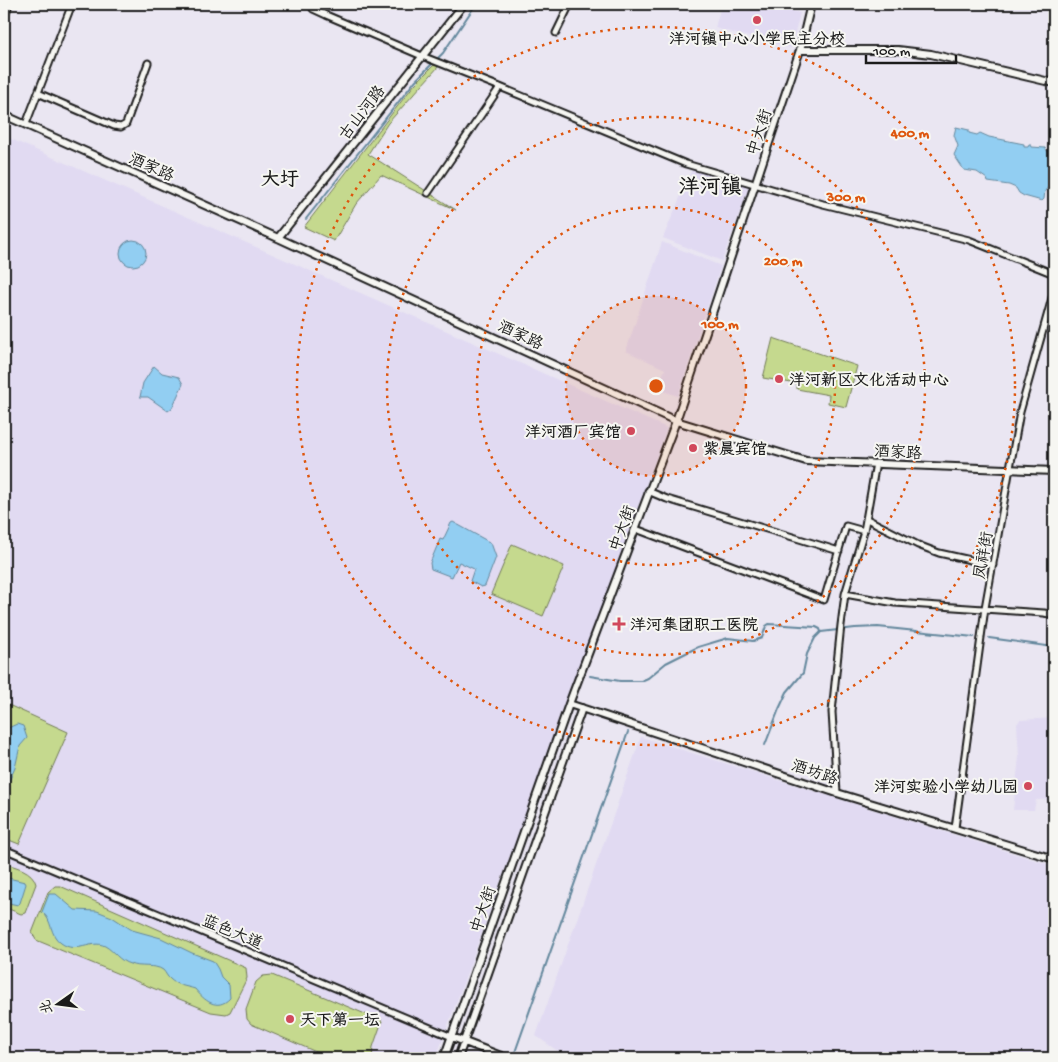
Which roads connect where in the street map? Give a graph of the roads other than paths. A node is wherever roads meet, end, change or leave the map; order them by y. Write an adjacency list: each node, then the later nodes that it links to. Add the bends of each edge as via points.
1 (8, 4): 7 (main road)
2 (72, 4): 14 (street)
3 (316, 4): 10 (street, via 313,9)
4 (464, 4): 10 (street, 古山河路)
5 (570, 4): 8 (street)
6 (811, 4): 9 (street, 中大街)
7 (4, 15)
8 (556, 33)
9 (800, 50): 12 (street, via 888,50 931,54); 17 (street, 中大街)
10 (425, 58): 13 (street); 19 (street, 古山河路)
11 (148, 63): 14 (street, via 126,124 121,127)
12 (1054, 83)
13 (500, 87): 17 (street, via 686,164); 18 (street)
14 (38, 93): 16 (street)
15 (4, 114): 16 (street, 酒家路)
16 (26, 124): 19 (street, 酒家路)
17 (755, 185): 20 (street, via 865,216 969,240); 22 (street, 中大街)
18 (428, 193)
19 (278, 238): 22 (street, 酒家路)
20 (1054, 274)
21 (1054, 291): 24 (street, 凤祥街, via 1020,412)
22 (676, 421): 23 (street, 酒家路, via 806,461); 26 (street, 中大街)
23 (876, 464): 24 (street, 酒家路); 27 (street)
24 (1010, 470): 25 (street, 酒家路); 31 (street, 凤祥街)
25 (1054, 471)
26 (648, 491): 28 (street, 中大街); 30 (street)
27 (867, 519): 29 (street); 31 (street, via 918,545)
28 (636, 528): 30 (street, via 824,600); 35 (street, 中大街)
29 (864, 531): 30 (street, via 846,526); 32 (street)
30 (839, 551)
31 (993, 565): 33 (street, 凤祥街)
32 (845, 594): 33 (street, via 895,603); 37 (street, via 832,712)
33 (985, 608): 34 (street); 38 (street, 凤祥街)
34 (1054, 615)
35 (569, 704): 36 (street, 酒坊路); 41 (street, 中大街)
36 (582, 708): 37 (street, 酒坊路); 42 (street, 中大街)
37 (837, 792): 38 (street, 酒坊路)
38 (955, 828): 40 (street, 酒坊路)
39 (4, 849): 41 (street, 蓝色大道)
40 (1054, 859)
41 (452, 1037): 42 (street); 43 (street, 中大街)
42 (464, 1042): 44 (street, 中大街); 45 (street)
43 (444, 1058)
44 (458, 1058)
45 (506, 1058)

